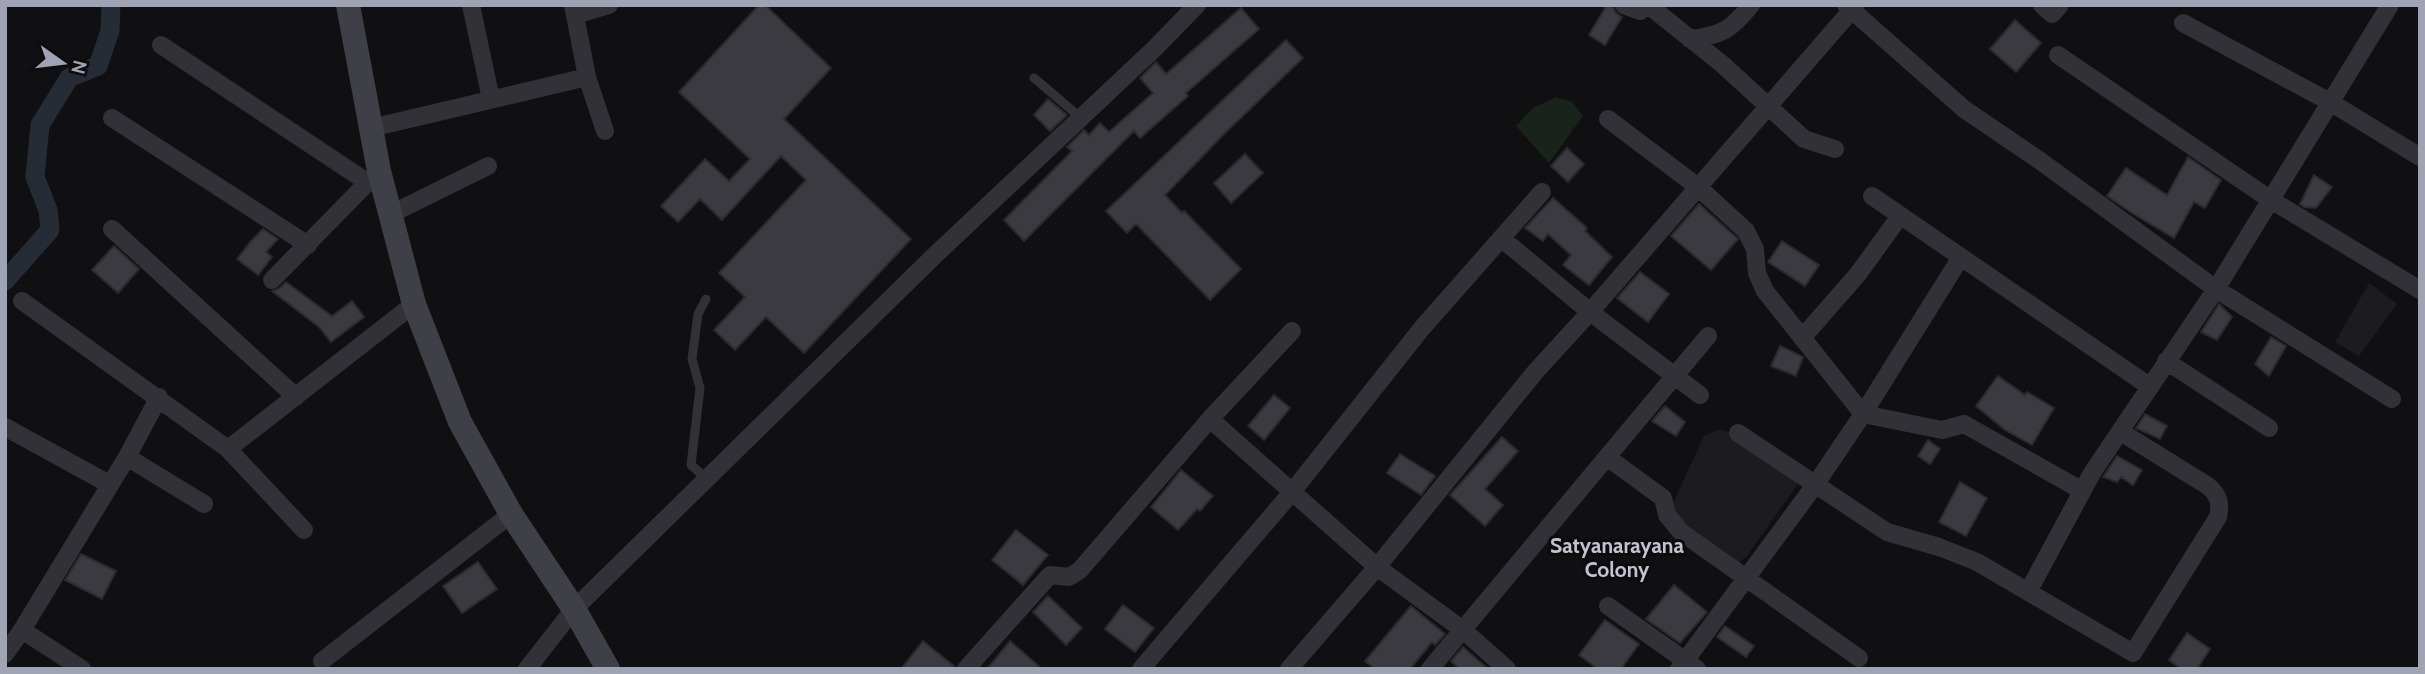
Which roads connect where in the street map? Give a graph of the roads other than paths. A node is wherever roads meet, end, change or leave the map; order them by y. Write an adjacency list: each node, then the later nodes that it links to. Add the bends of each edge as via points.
1 (348, 5): 24 (street)
2 (471, 5): 18 (street)
3 (609, 5): 11 (street)
4 (1197, 5): 22 (street)
5 (1624, 5): 13 (street, via 1640,11 1648,5)
6 (1751, 5): 13 (street, via 1735,26 1707,38)
7 (2042, 5): 8 (street, via 2052,14)
8 (2060, 5)
9 (2390, 5): 19 (street)
10 (1851, 7): 20 (street); 41 (street, via 1964,109)
11 (575, 10): 16 (street)
12 (2183, 23): 19 (street)
13 (1690, 39): 20 (street)
14 (161, 46): 29 (street)
15 (2058, 55): 33 (street)
16 (587, 77): 18 (street); 25 (street)
17 (1034, 78): 22 (lane)
18 (491, 99): 24 (street)
19 (2330, 102): 27 (street); 33 (street)
20 (1768, 109): 26 (street, via 1804,139); 30 (street)
21 (112, 117): 38 (street)
22 (1080, 117): 66 (street)
23 (1608, 119): 30 (street)
24 (371, 128): 29 (street)
25 (605, 131)
26 (1835, 149)
27 (2420, 157)
28 (488, 166): 34 (street)
29 (373, 177): 34 (street); 38 (street)
30 (1698, 187): 46 (street); 49 (street, via 1746,230 1765,291)
31 (1542, 192): 37 (street)
32 (1872, 197): 35 (street)
33 (2271, 200): 41 (street); 42 (street)
34 (391, 214): 45 (street)
35 (1900, 216): 39 (street); 49 (street, via 1858,274)
36 (111, 229): 55 (street)
37 (1502, 238): 46 (street); 70 (street, via 1422,328)
38 (308, 245): 40 (street)
39 (1961, 257): 52 (street); 57 (street)
40 (272, 280)
41 (2216, 289): 50 (street); 56 (street)
42 (2420, 290)
43 (706, 299): 66 (lane, via 698,314 692,359 700,388 691,465)
44 (22, 301): 54 (street)
45 (414, 304): 55 (street); 72 (street, via 460,422)
46 (1590, 312): 51 (street); 74 (street, via 1536,371)
47 (1292, 331): 58 (street)
48 (1708, 335): 51 (street)
49 (1802, 338): 57 (street)
50 (2166, 362): 52 (street); 60 (street)
51 (1675, 376): 53 (street); 65 (street)
52 (2149, 386): 61 (street)
53 (1700, 395)
54 (159, 397): 63 (street); 64 (street)
55 (296, 397): 63 (street)
56 (2392, 398)
57 (1863, 414): 68 (street); 69 (street, via 1942,430 1964,424)
58 (1210, 419): 70 (street); 88 (street, via 1080,570 1069,577 1050,575)
59 (5, 427): 67 (street)
60 (2269, 428)
61 (2121, 432): 69 (street); 76 (street, via 2216,492 2218,517 2133,653)
62 (1738, 433): 68 (street)
63 (228, 449): 73 (street)
64 (127, 457): 67 (street); 71 (street)
65 (1607, 457): 75 (street, via 1663,498 1667,515 1681,532); 80 (street)
66 (708, 479): 78 (street)
67 (109, 484): 79 (street)
68 (1815, 485): 75 (street); 76 (street, via 1887,532 1977,562)
69 (2081, 491): 76 (street)
70 (1292, 492): 74 (street); 89 (street)
71 (204, 504)
72 (511, 514): 78 (street); 83 (street)
73 (304, 530)
74 (1377, 567): 80 (street); 90 (street)
75 (1746, 577): 82 (street); 84 (street)
76 (2028, 592)
77 (1608, 606): 84 (street)
78 (574, 609): 86 (street); 87 (street)
79 (22, 630): 81 (street); 85 (street)
80 (1463, 630): 91 (street); 92 (street)
81 (5, 654)
82 (1859, 658)
83 (322, 662)
84 (1687, 666)
85 (82, 669)
86 (527, 669)
87 (608, 669)
88 (966, 669)
89 (1141, 669)
90 (1289, 669)
91 (1430, 669)
92 (1507, 669)

